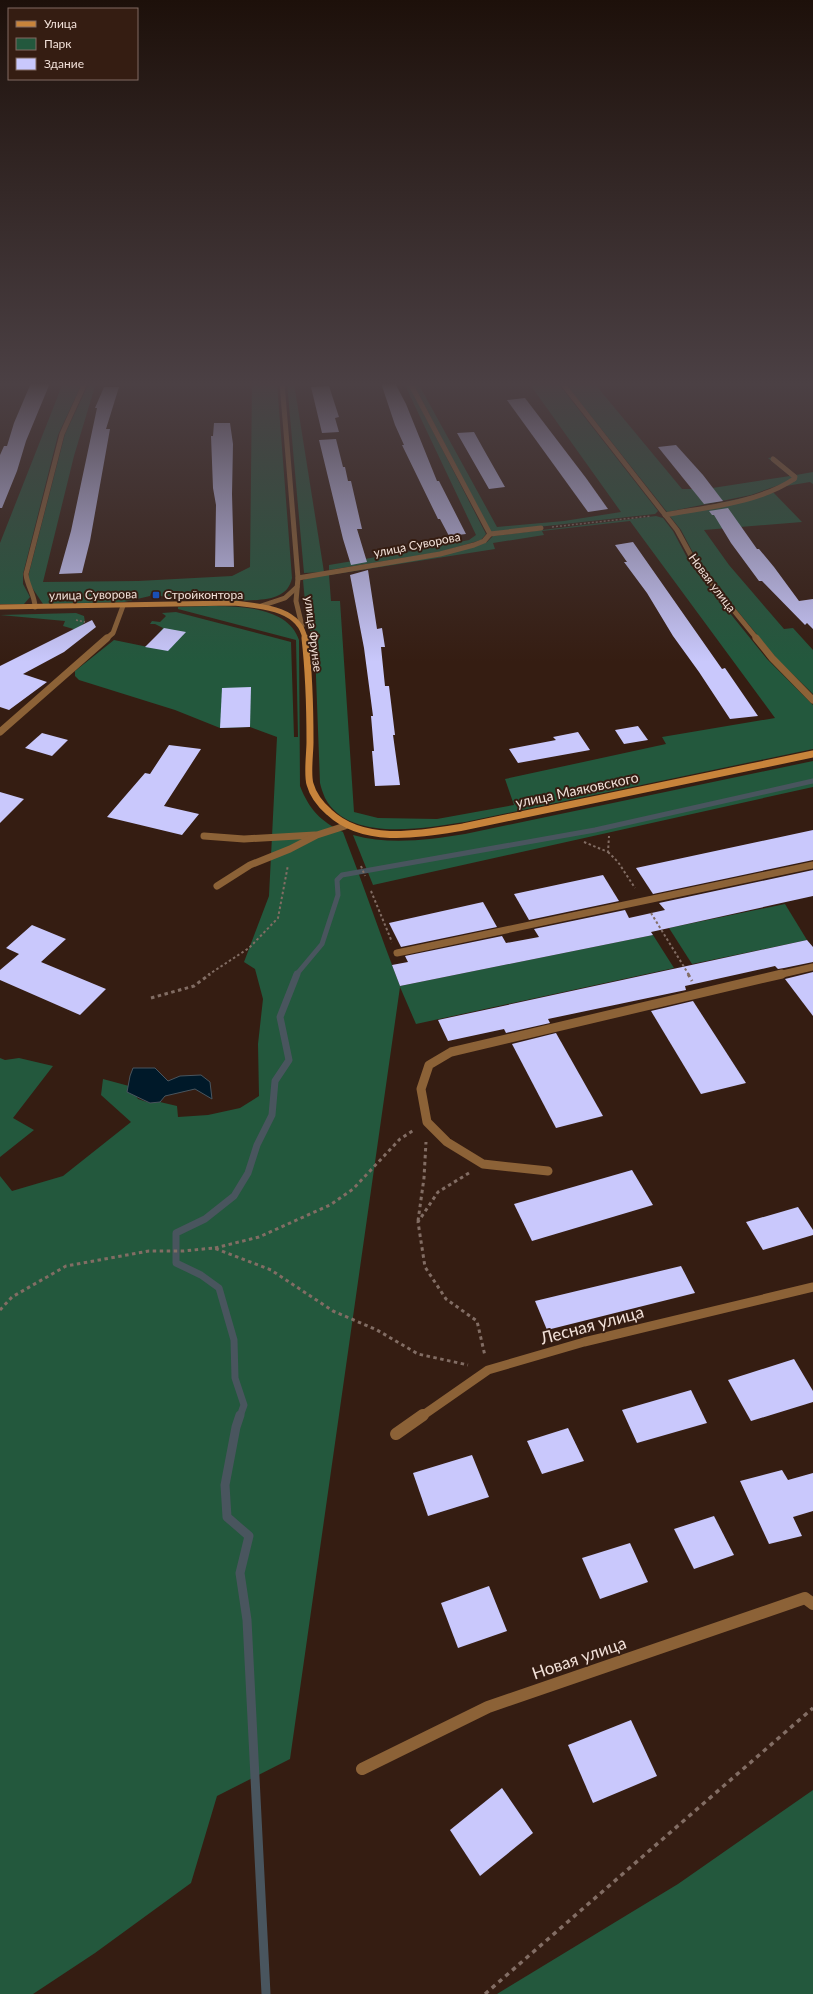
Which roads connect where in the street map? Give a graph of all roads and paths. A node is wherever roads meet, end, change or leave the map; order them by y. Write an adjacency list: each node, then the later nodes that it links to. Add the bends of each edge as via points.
1 (51, 476): 14 (street, via 26,574 26,584 36,600)
2 (290, 476): 9 (street, улица Фрунзе)
3 (459, 476): 8 (street)
4 (635, 476): 6 (street, Новая улица)
5 (794, 476): 6 (street, via 788,484 754,496)
6 (665, 514): 7 (path); 16 (street, Новая улица, via 677,530 695,564 772,658)
7 (541, 528): 8 (street)
8 (490, 534): 9 (street, улица Суворова, via 484,541 440,554)
9 (298, 578): 10 (street, улица Фрунзе)
10 (297, 587): 12 (street, via 285,598); 15 (street, улица Фрунзе, via 296,601)
11 (123, 606): 12 (main road, улица Суворова, via 234,603); 14 (main road, улица Суворова); 17 (street, via 113,634)
12 (261, 606): 15 (main road, улица Суворова, via 277,610)
13 (0, 607): 14 (main road, улица Суворова)
14 (35, 607)
15 (302, 626): 19 (main road, улица Фрунзе, via 307,652 310,784 316,800)
16 (813, 700)
17 (0, 732)
18 (813, 754): 19 (main road, улица Маяковского, via 434,832 392,835)
19 (345, 826): 20 (street)
20 (317, 835): 21 (street, via 244,839); 24 (street)
21 (204, 836)
22 (609, 836): 25 (path)
23 (584, 842): 25 (path)
24 (290, 849): 29 (street, via 250,865); 35 (path, via 278,918 249,948 194,986)
25 (608, 852): 31 (path, via 618,862)
26 (813, 865): 31 (street)
27 (361, 866): 28 (path)
28 (365, 876)
29 (217, 886)
30 (371, 891): 32 (path)
31 (644, 901): 32 (street); 34 (path)
32 (397, 953)
33 (813, 967): 34 (street)
34 (700, 994): 36 (street, via 451,1052 430,1066 421,1089)
35 (152, 998)
36 (427, 1122): 37 (street, via 447,1142); 39 (path, via 424,1178); 40 (path, via 400,1139 353,1188 330,1205 259,1237)
37 (483, 1164): 38 (street); 39 (path, via 438,1192)
38 (548, 1171)
39 (418, 1222): 43 (path, via 425,1267 446,1299 477,1321)
40 (214, 1248): 42 (path, via 149,1251 66,1266 12,1297); 43 (path, via 271,1270 333,1310 377,1330 418,1354)
41 (813, 1287): 43 (street, Лесная улица, via 584,1342)
42 (0, 1310)
43 (488, 1370): 44 (street, Лесная улица)
44 (396, 1434)
45 (813, 1604): 47 (street, Новая улица, via 805,1598 488,1707)
46 (813, 1708): 48 (path)
47 (362, 1769)
48 (485, 1994)

